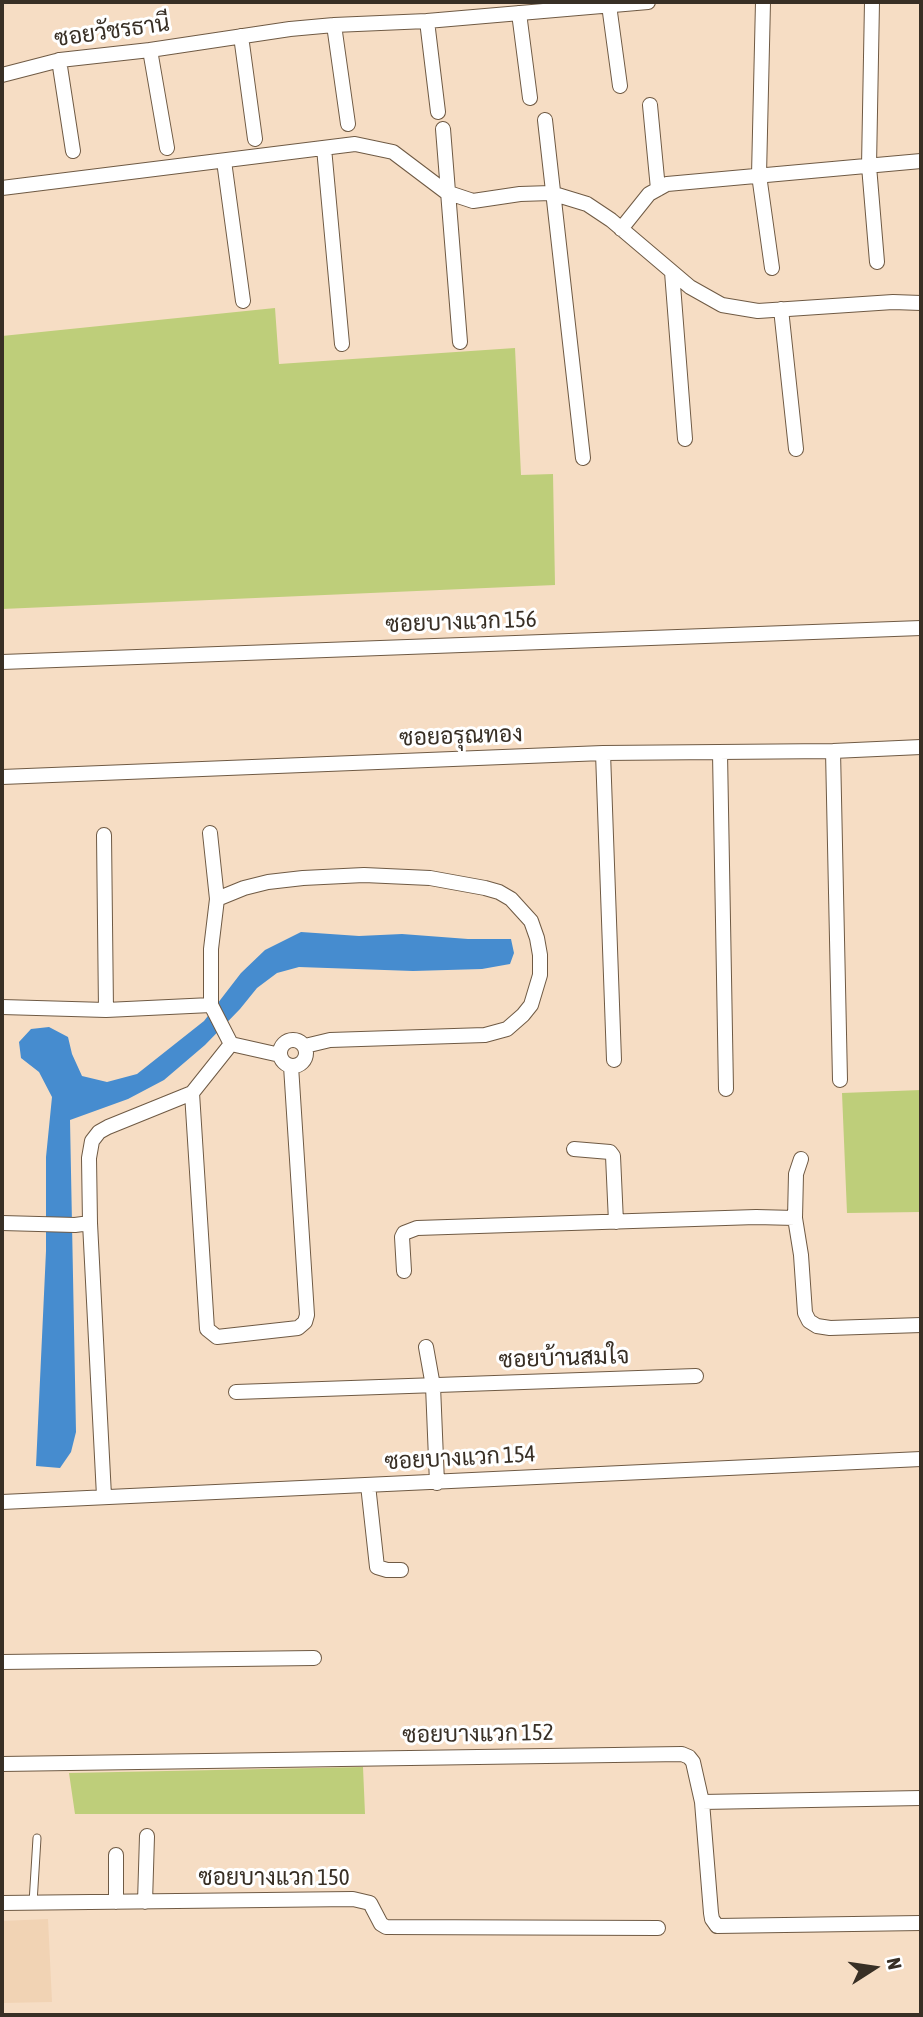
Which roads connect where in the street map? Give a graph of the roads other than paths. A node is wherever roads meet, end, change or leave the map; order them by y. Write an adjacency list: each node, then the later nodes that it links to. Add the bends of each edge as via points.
1 (648, 2): 4 (street, ซอยวัชรธานี)
2 (763, 2): 26 (street)
3 (872, 2): 25 (street)
4 (609, 5): 5 (street, ซอยวัชรธานี); 12 (street)
5 (519, 13): 6 (street, ซอยวัชรธานี); 13 (street)
6 (427, 21): 7 (street, ซอยวัชรธานี); 15 (street)
7 (334, 25): 8 (street, ซอยวัชรธานี); 17 (street)
8 (241, 36): 9 (street, ซอยวัชรธานี); 19 (street)
9 (150, 50): 10 (street, ซอยวัชรธานี); 20 (street)
10 (58, 60): 11 (street, ซอยวัชรธานี); 22 (street)
11 (2, 75)
12 (620, 86)
13 (530, 98)
14 (650, 105): 28 (street)
15 (438, 112)
16 (545, 120): 30 (street)
17 (348, 124)
18 (443, 129): 29 (street)
19 (255, 139)
20 (167, 148)
21 (324, 148): 23 (street); 29 (street, via 355,144 393,152); 39 (street)
22 (73, 151)
23 (224, 161): 27 (street); 35 (street)
24 (921, 161): 25 (street)
25 (869, 166): 26 (street); 32 (street)
26 (760, 175): 28 (street); 33 (street)
27 (2, 188)
28 (658, 188): 31 (street)
29 (449, 193): 30 (street, via 473,201); 38 (street)
30 (553, 194): 31 (street, via 587,204); 42 (street)
31 (621, 229): 34 (street)
32 (877, 262)
33 (772, 268)
34 (672, 272): 37 (street, via 722,304 758,311); 40 (street)
35 (243, 302)
36 (921, 303): 37 (street)
37 (780, 309): 41 (street)
38 (460, 342)
39 (342, 344)
40 (685, 439)
41 (796, 449)
42 (583, 458)
43 (921, 628): 44 (street, ซอยบางแวก 156)
44 (2, 662)
45 (921, 747): 46 (street, ซอยอรุณทอง)
46 (833, 751): 48 (street, ซอยอรุณทอง); 61 (street)
47 (603, 753): 48 (street, ซอยอรุณทอง); 49 (street, ซอยอรุณทอง); 59 (street)
48 (720, 753): 62 (street)
49 (2, 777)
50 (210, 833): 52 (street)
51 (104, 835): 55 (street)
52 (216, 899): 54 (street); 57 (street, via 268,882 303,878 430,878 499,892 531,921 540,975 531,1004 507,1029 485,1035 330,1040)
53 (2, 1007): 55 (street)
54 (212, 1007): 55 (street); 56 (street)
55 (106, 1010)
56 (232, 1044): 58 (street); 63 (street)
57 (304, 1046): 58 (street, via 288,1041); 60 (street, via 305,1059)
58 (280, 1055): 60 (street)
59 (614, 1059)
60 (291, 1066): 63 (street, via 307,1315 298,1328 216,1337 207,1329)
61 (841, 1080)
62 (726, 1089)
63 (191, 1093): 69 (street, via 99,1132 92,1141)
64 (574, 1149): 67 (street, via 614,1156)
65 (801, 1160): 66 (street, via 796,1174)
66 (795, 1218): 67 (street); 71 (street, via 808,1321 830,1328)
67 (616, 1222): 70 (street, via 417,1228 402,1237)
68 (2, 1223): 69 (street)
69 (90, 1223): 79 (street)
70 (404, 1271)
71 (921, 1325)
72 (426, 1347): 74 (street)
73 (696, 1376): 74 (street, ซอยบ้านสมใจ)
74 (433, 1386): 75 (street, ซอยบ้านสมใจ); 77 (street)
75 (236, 1392)
76 (921, 1459): 77 (street, ซอยบางแวก 154)
77 (437, 1483): 78 (street, ซอยบางแวก 154)
78 (368, 1485): 79 (street, ซอยบางแวก 154); 81 (street, via 377,1567)
79 (104, 1496): 80 (street, ซอยบางแวก 154)
80 (2, 1502)
81 (401, 1570)
82 (314, 1658): 83 (street)
83 (2, 1662)
84 (2, 1764): 86 (street, ซอยบางแวก 152, via 682,1754 693,1762)
85 (921, 1798): 86 (street)
86 (702, 1801): 94 (street, ซอยบางแวก 152, via 711,1913 717,1926)
87 (147, 1836): 91 (street)
88 (37, 1838): 93 (lane)
89 (116, 1855): 90 (street)
90 (116, 1902): 91 (street, ซอยบางแวก 150); 93 (street, ซอยบางแวก 150)
91 (145, 1902): 95 (street, ซอยบางแวก 150, via 354,1899 370,1903 382,1924 391,1928)
92 (2, 1903): 93 (street, ซอยบางแวก 150)
93 (33, 1903)
94 (921, 1923)
95 (657, 1928)

